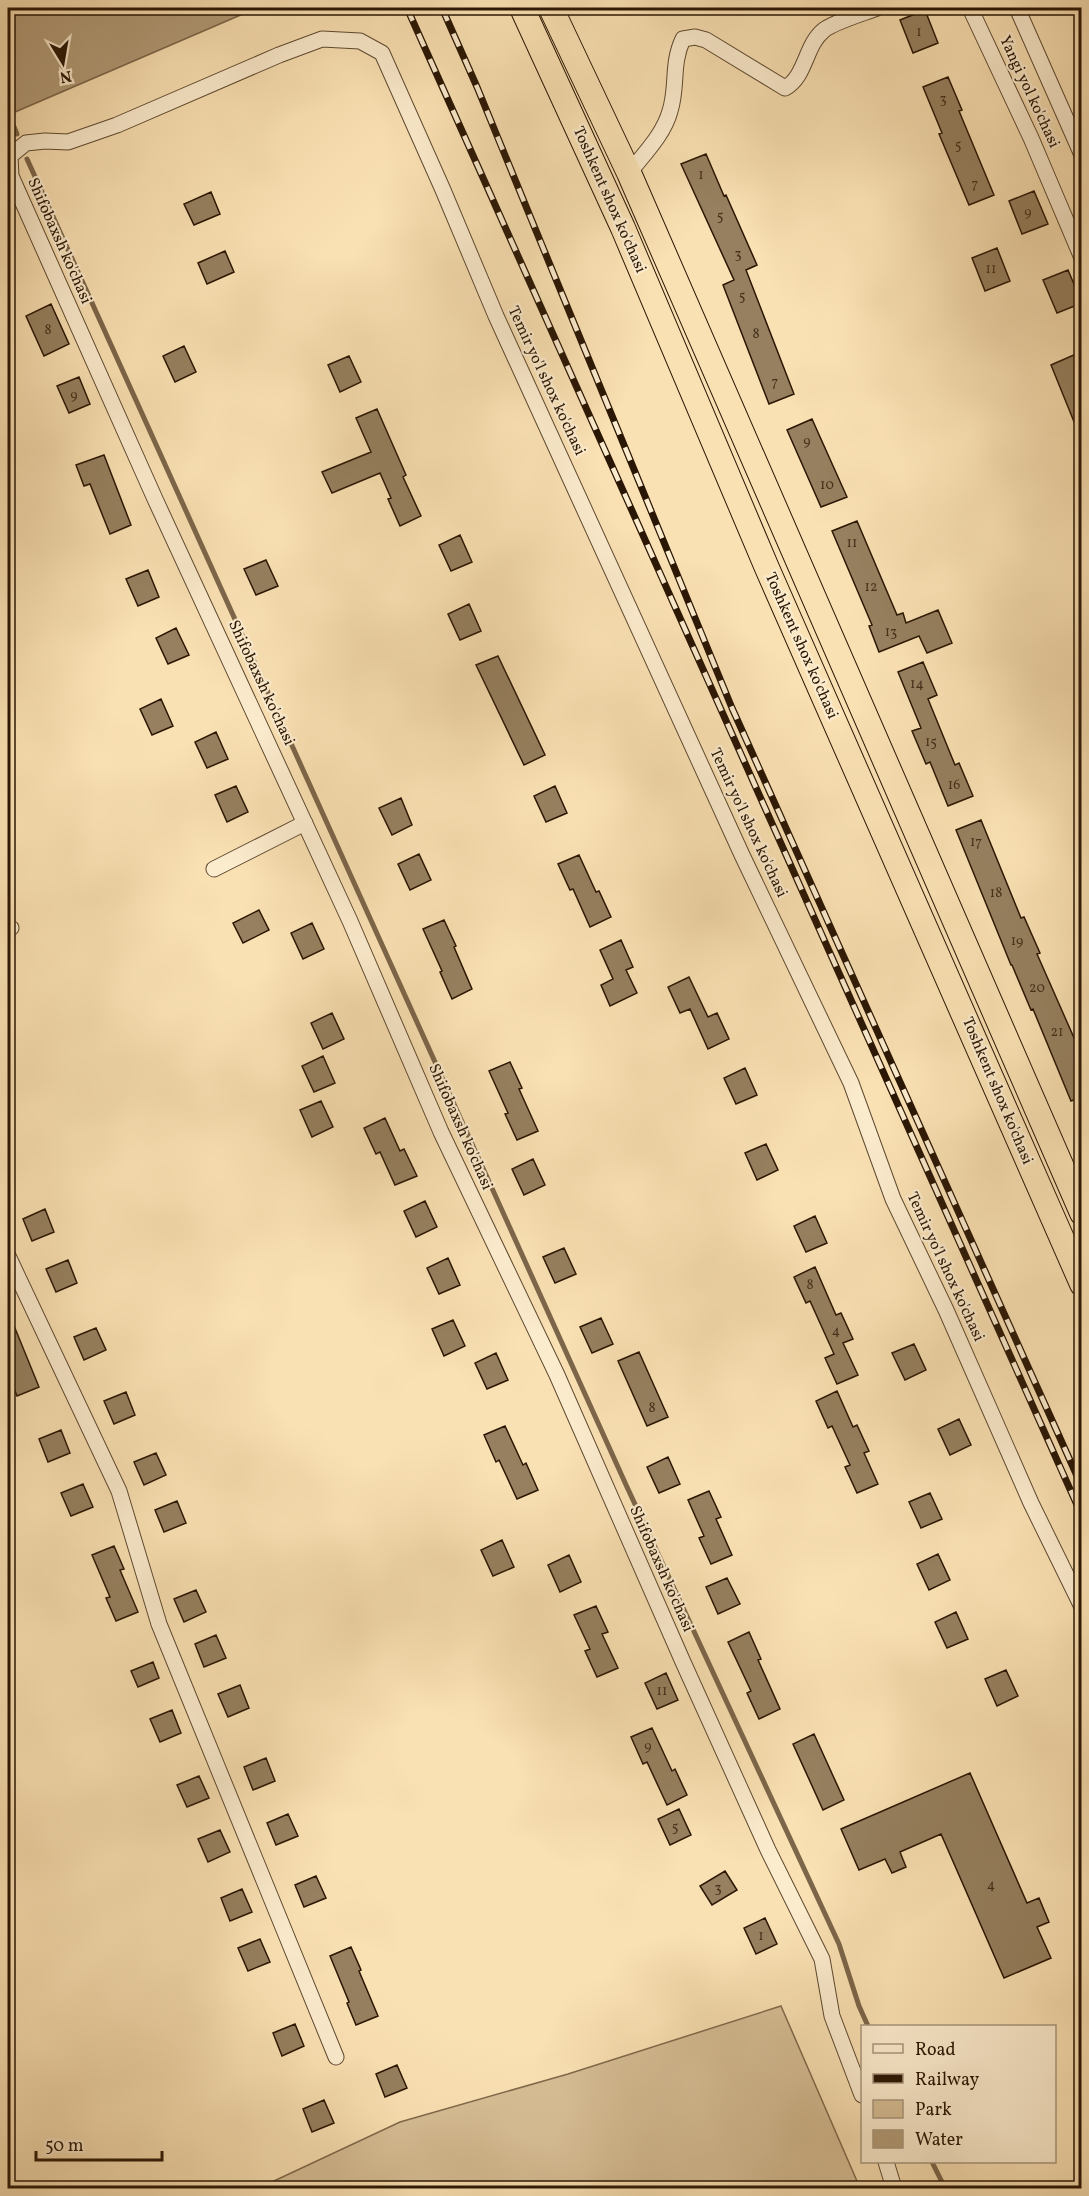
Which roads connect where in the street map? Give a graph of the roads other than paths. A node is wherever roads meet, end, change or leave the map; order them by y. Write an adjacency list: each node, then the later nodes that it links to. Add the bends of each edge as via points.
1 (522, 8): 14 (highway, Toshkent shox ko'chasi, via 623,228 767,568)
2 (551, 8): 7 (highway, Toshkent shox ko'chasi)
3 (877, 8): 7 (street, via 825,29 793,84 784,88 706,40 683,39 676,54 670,111 663,128)
4 (970, 8): 9 (street, Yangi yol ko'chasi)
5 (1017, 8): 6 (street)
6 (1082, 155)
7 (629, 173): 12 (highway, Toshkent shox ko'chasi)
8 (9, 176): 10 (street, Shifobaxsh ko'chasi); 15 (street, Temir yo'l shox ko'chasi, via 10,156 26,143 68,142 117,125 322,39 360,41 382,53 496,316 742,855 851,1083 893,1199)
9 (1082, 258)
10 (305, 823): 11 (street); 17 (street, Shifobaxsh ko'chasi, via 441,1132 557,1375 682,1662 822,1959 832,2016)
11 (214, 869)
12 (1082, 1213)
13 (8, 1256): 16 (street, via 119,1491 159,1624)
14 (1082, 1284)
15 (1082, 1607)
16 (336, 2057)
17 (861, 2092)
18 (886, 2163): 19 (street)
19 (894, 2188)

